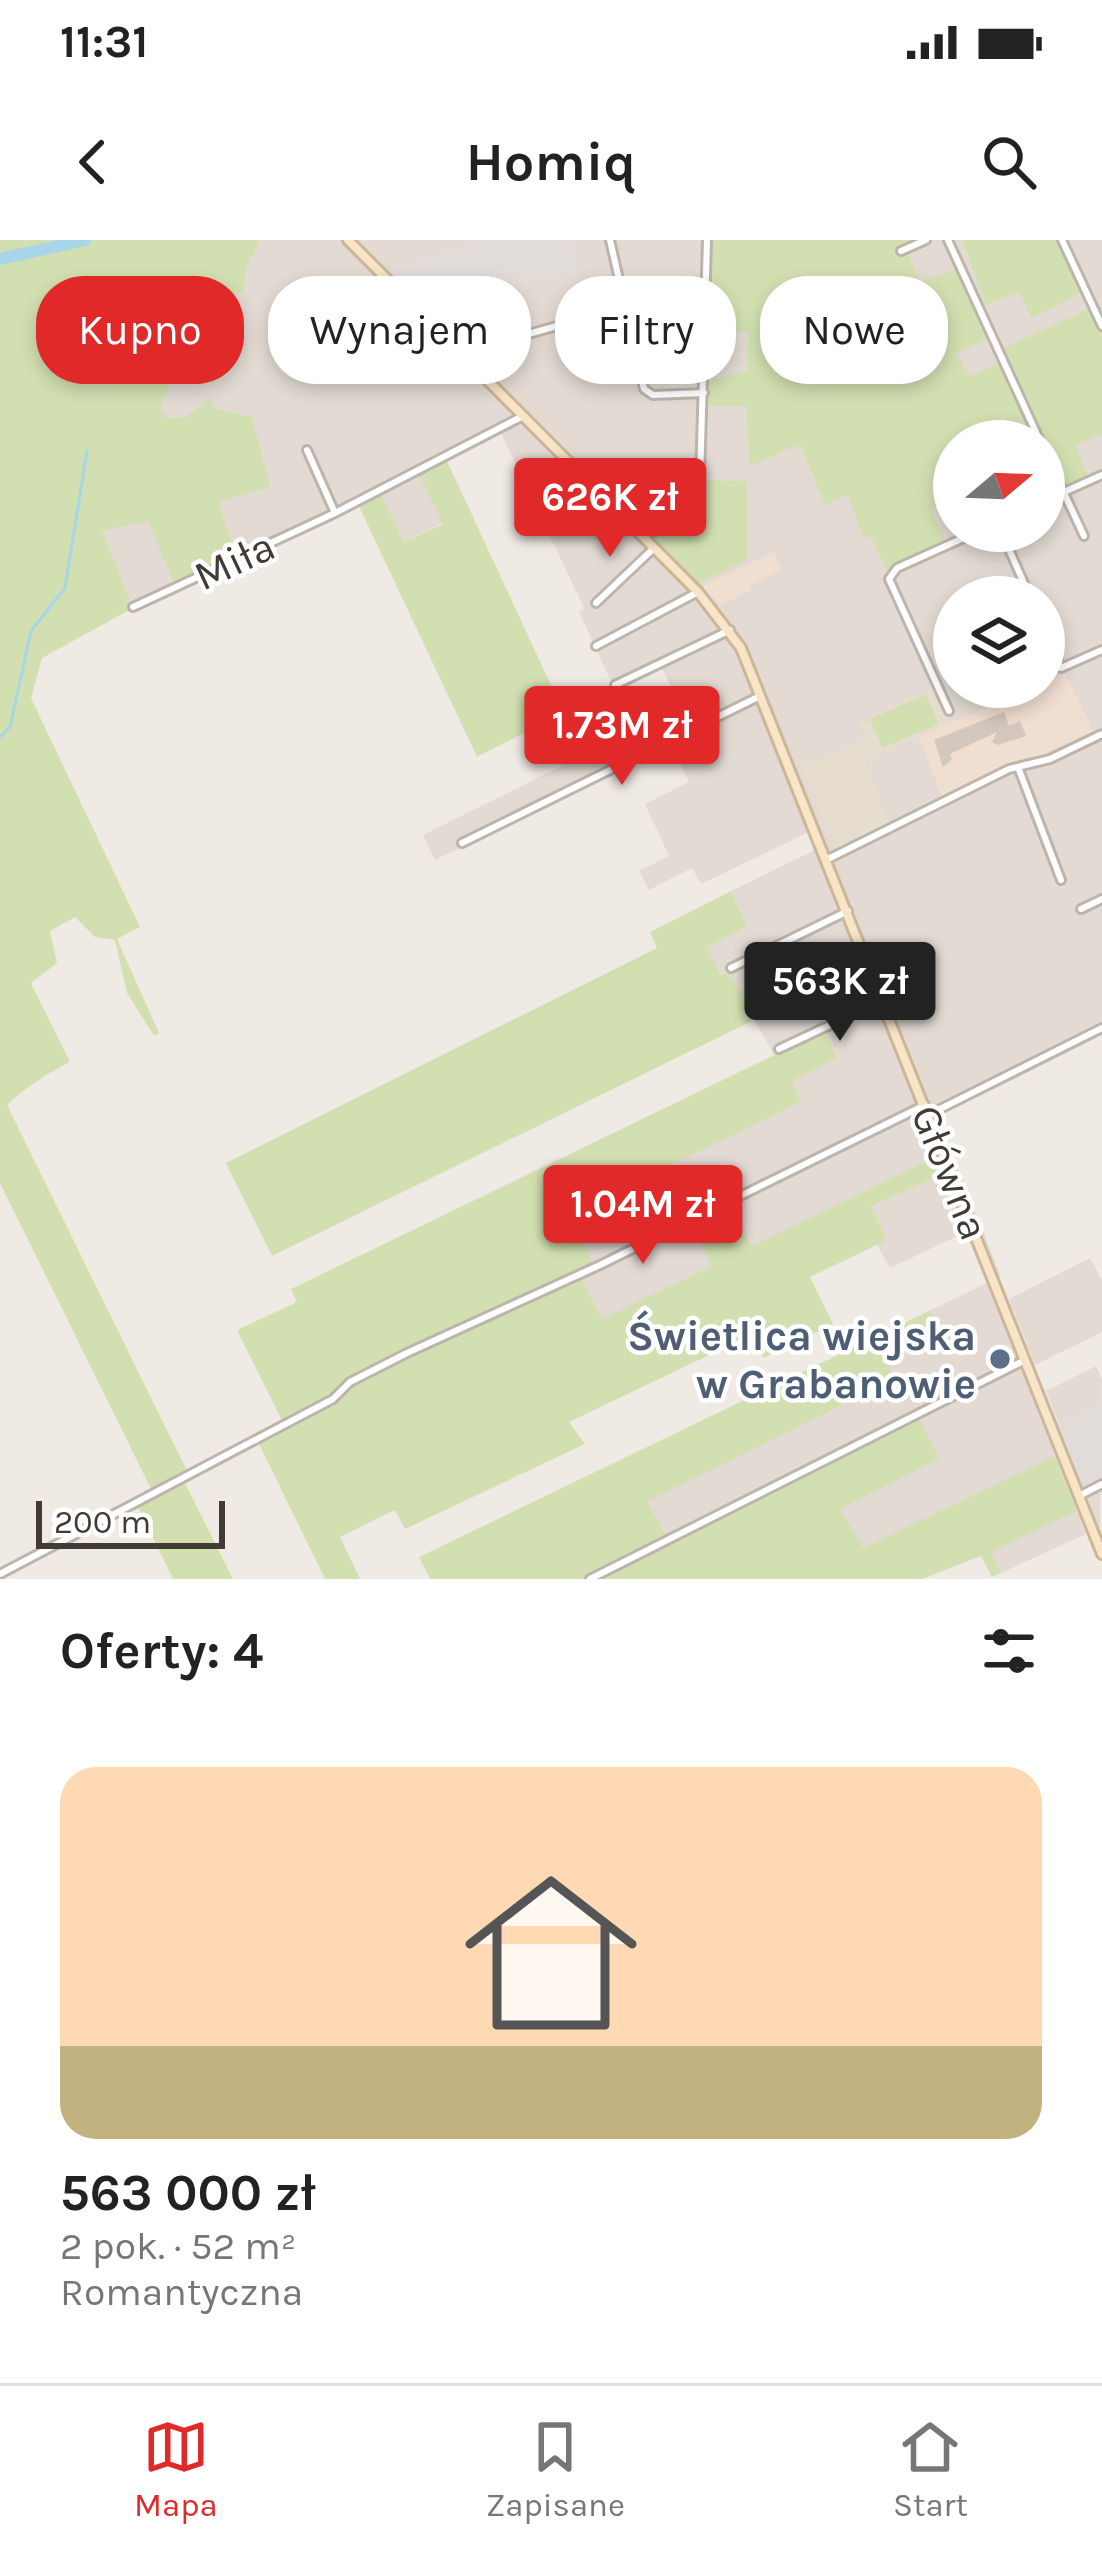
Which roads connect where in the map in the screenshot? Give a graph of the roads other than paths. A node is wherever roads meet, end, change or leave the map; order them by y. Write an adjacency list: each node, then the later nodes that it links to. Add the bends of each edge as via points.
1 (348, 240): 8 (street, Główna)
2 (610, 240): 9 (street)
3 (706, 240): 13 (street)
4 (926, 240): 7 (street)
5 (948, 240): 15 (street)
6 (1062, 240): 10 (street)
7 (901, 251)
8 (384, 276)
9 (618, 276)
10 (1102, 326)
11 (491, 384): 14 (street, Główna)
12 (643, 384): 13 (street, via 653,395)
13 (704, 393): 21 (street, via 699,514)
14 (524, 416): 20 (street, Miła); 21 (street, Główna)
15 (1030, 420)
16 (307, 450): 20 (street)
17 (1102, 475): 18 (street)
18 (1065, 492)
19 (1065, 494): 22 (street)
20 (335, 513): 27 (street, Miła)
21 (642, 536): 23 (street, Główna)
22 (1084, 536)
23 (654, 548): 25 (street, Główna); 26 (street)
24 (933, 552): 34 (street, via 889,579)
25 (698, 592): 28 (street, Główna); 29 (street)
26 (596, 603)
27 (133, 607)
28 (730, 630): 32 (street); 33 (street, Główna)
29 (596, 646)
30 (1102, 650): 31 (street)
31 (1065, 666)
32 (615, 685)
33 (763, 695): 37 (street); 38 (street, Główna)
34 (949, 710)
35 (1102, 734): 36 (street)
36 (1018, 767): 38 (street); 39 (street)
37 (462, 843)
38 (828, 859): 42 (street, Główna)
39 (1061, 880)
40 (1102, 899): 41 (street)
41 (1081, 909)
42 (848, 911): 43 (street); 44 (street, Główna)
43 (731, 968)
44 (883, 1000): 46 (street); 47 (street, Główna)
45 (1102, 1028): 47 (street)
46 (779, 1049)
47 (927, 1110): 48 (street, Główna); 52 (street, via 406,1352)
48 (1025, 1360): 50 (street, Główna); 53 (street)
49 (1102, 1484): 50 (street)
50 (1079, 1496): 51 (street, Główna)
51 (1102, 1554)
52 (0, 1574)
53 (590, 1579)

